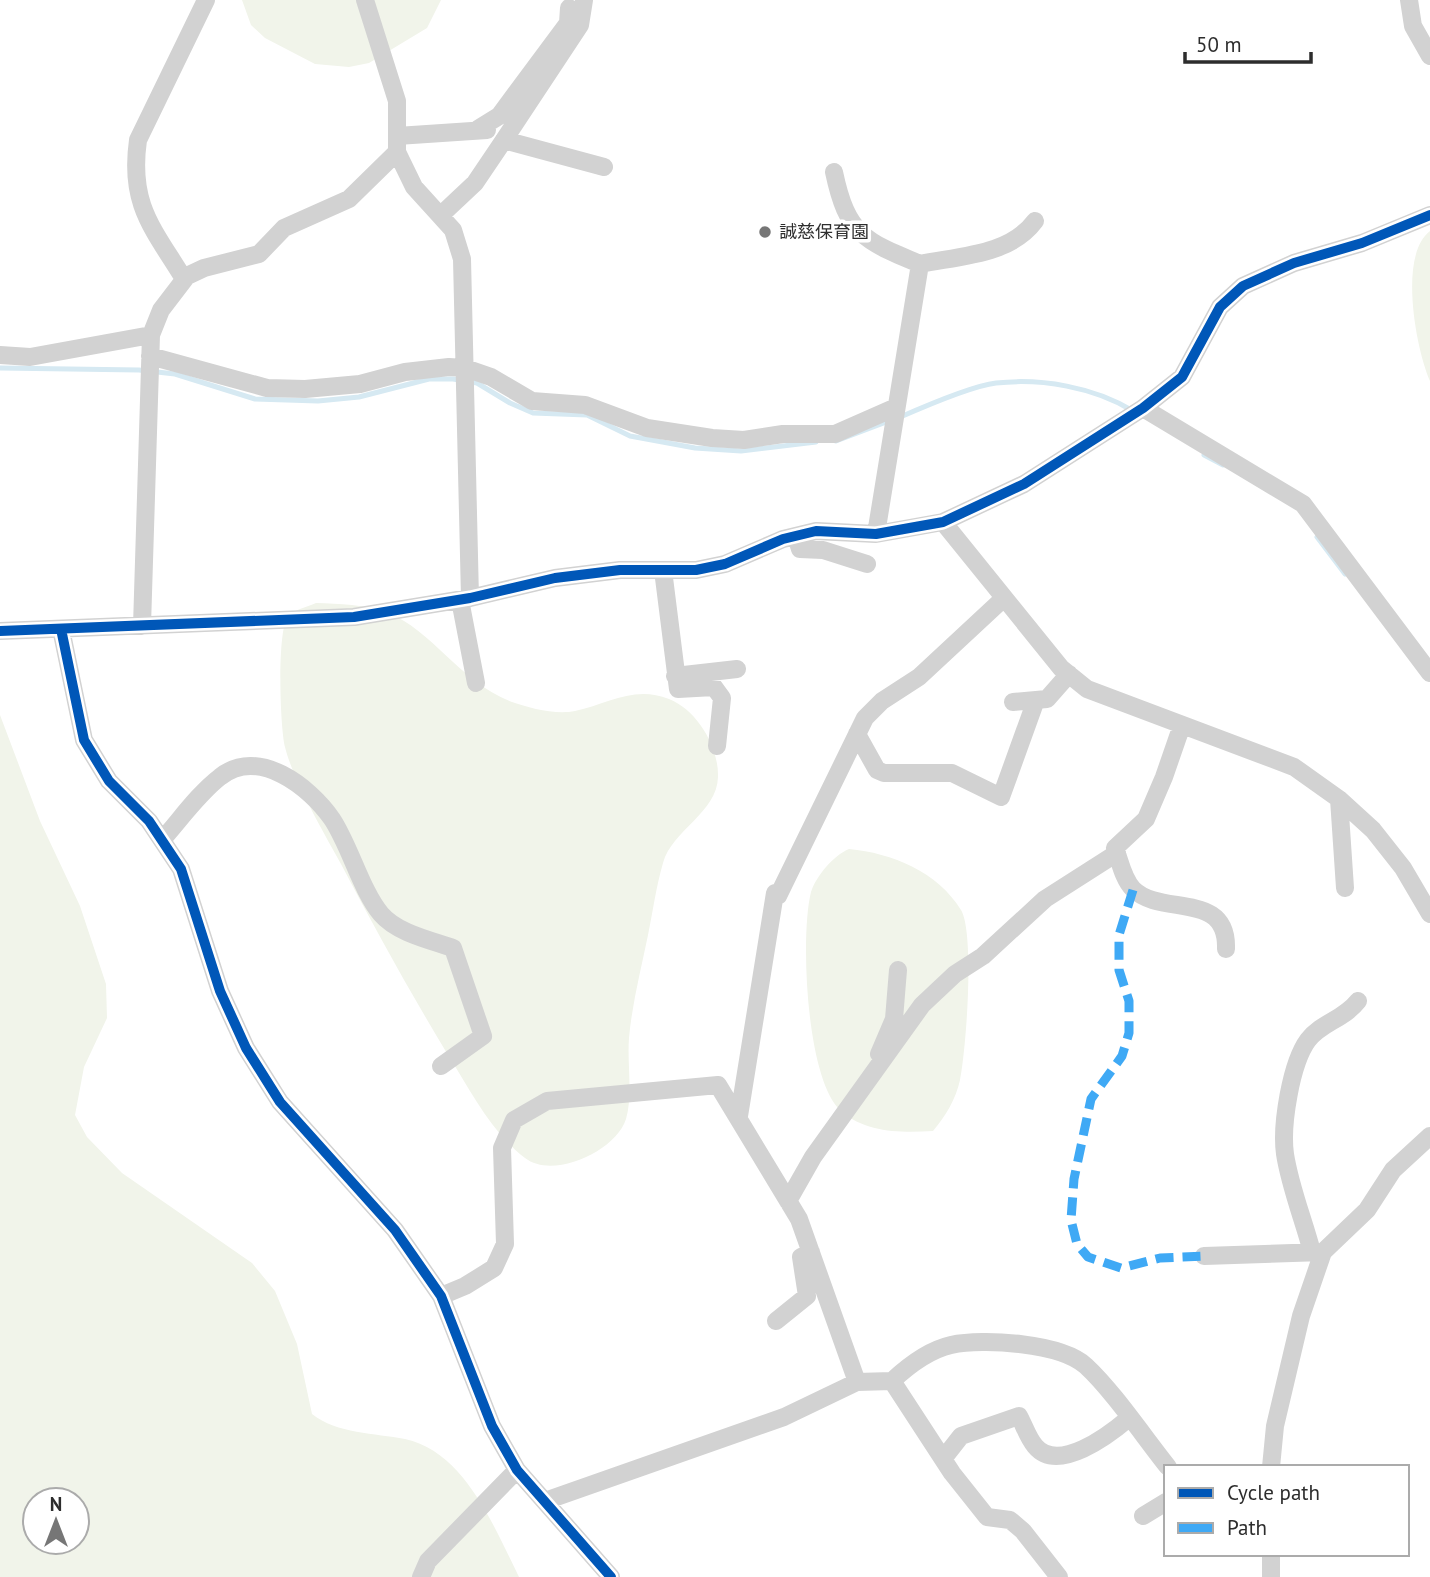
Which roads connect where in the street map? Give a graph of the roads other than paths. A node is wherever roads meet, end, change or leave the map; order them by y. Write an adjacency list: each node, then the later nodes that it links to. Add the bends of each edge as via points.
1 (206, 0): 15 (street, via 138,140 135,164 144,214)
2 (365, 0): 8 (street, via 394,87)
3 (1409, 0): 5 (street, via 1413,26)
4 (576, 4): 6 (street, via 568,23 499,116); 7 (street, via 580,25)
5 (1430, 56)
6 (478, 129): 7 (street); 8 (street)
7 (506, 136): 9 (street); 11 (street, via 475,183)
8 (397, 144): 11 (street, via 414,187); 15 (street, via 349,199 284,228 259,254 204,268)
9 (604, 167)
10 (834, 172): 14 (street, via 854,228 876,246)
11 (442, 214): 19 (street, via 453,229 463,259)
12 (1430, 215): 21 (street, via 1243,286 1220,307 1182,377)
13 (1035, 221): 14 (street, via 1024,236 1002,247)
14 (920, 264): 20 (street)
15 (184, 279): 16 (street, via 161,310)
16 (151, 335): 17 (street, via 30,357); 18 (street)
17 (0, 355)
18 (150, 356): 19 (street, via 267,388 360,384 405,372); 29 (street)
19 (465, 368): 20 (street, via 491,377 531,401 585,405 647,428 712,438 835,434); 28 (street)
20 (894, 408): 23 (street)
21 (1143, 408): 22 (street, via 1024,484); 33 (street, via 1303,504)
22 (943, 522): 23 (street); 27 (street)
23 (876, 534): 24 (street, via 817,531)
24 (796, 536): 25 (street, via 800,549 823,550); 26 (street, via 724,564)
25 (867, 564)
26 (663, 570): 28 (street, via 555,578); 35 (street)
27 (1004, 598): 34 (street); 40 (street, via 919,677 883,701 865,718)
28 (465, 599): 29 (street, via 354,617); 36 (street)
29 (142, 626): 30 (street)
30 (61, 629): 31 (street); 43 (street, via 84,740 109,781)
31 (0, 631)
32 (737, 669): 35 (street)
33 (1430, 673)
34 (1069, 674): 37 (street, via 1047,699); 39 (street, via 1087,689)
35 (675, 677): 41 (street, via 677,688 715,687 722,698)
36 (476, 683)
37 (1036, 700): 38 (street); 40 (street, via 1001,797 952,773 877,770)
38 (1013, 702)
39 (1182, 725): 42 (street, via 1294,767); 44 (street, via 1146,819 1115,848)
40 (857, 734): 52 (street, via 778,895 775,893)
41 (717, 746)
42 (1339, 799): 45 (street); 46 (street, via 1373,830 1403,867)
43 (162, 840): 50 (street, via 220,776 240,767 261,766 300,783 332,819 381,915 406,931 453,948 483,1037); 58 (street, via 181,869 220,991 253,1059 280,1102 395,1230)
44 (1117, 853): 47 (street, via 1133,890 1149,899 1210,913 1223,927); 51 (street, via 1045,899 983,956 955,974 922,1005)
45 (1345, 888)
46 (1430, 914)
47 (1226, 949)
48 (898, 970): 51 (street, via 894,1019 879,1050)
49 (1358, 1001): 56 (street, via 1348,1014 1317,1030 1306,1043 1290,1082 1285,1153)
50 (441, 1066)
51 (876, 1071): 54 (street, via 813,1157)
52 (738, 1116): 54 (street); 58 (street, via 718,1085 547,1101 514,1120 502,1147 505,1244 494,1268)
53 (1430, 1136): 56 (street, via 1393,1170 1367,1210)
54 (788, 1201): 55 (street)
55 (811, 1252): 59 (street, via 801,1257 807,1296); 61 (street)
56 (1318, 1252): 57 (street); 65 (street, via 1275,1426)
57 (1204, 1256)
58 (441, 1296): 66 (street, via 492,1426)
59 (776, 1321)
60 (892, 1381): 61 (street); 62 (street, via 911,1363 950,1345 987,1341 1062,1352 1086,1365); 63 (street)
61 (857, 1382): 67 (street, via 784,1418)
62 (1129, 1418): 63 (street, via 1102,1441 1052,1456 1036,1447 1019,1416 961,1436); 64 (street)
63 (943, 1459): 73 (street, via 987,1517 1010,1520)
64 (1166, 1465)
65 (1271, 1465)
66 (517, 1470): 67 (street); 71 (street, via 428,1561)
67 (545, 1501): 72 (street)
68 (1164, 1503): 69 (street)
69 (1143, 1516)
70 (1270, 1556): 74 (street)
71 (421, 1577)
72 (611, 1577)
73 (1059, 1577)
74 (1271, 1577)

